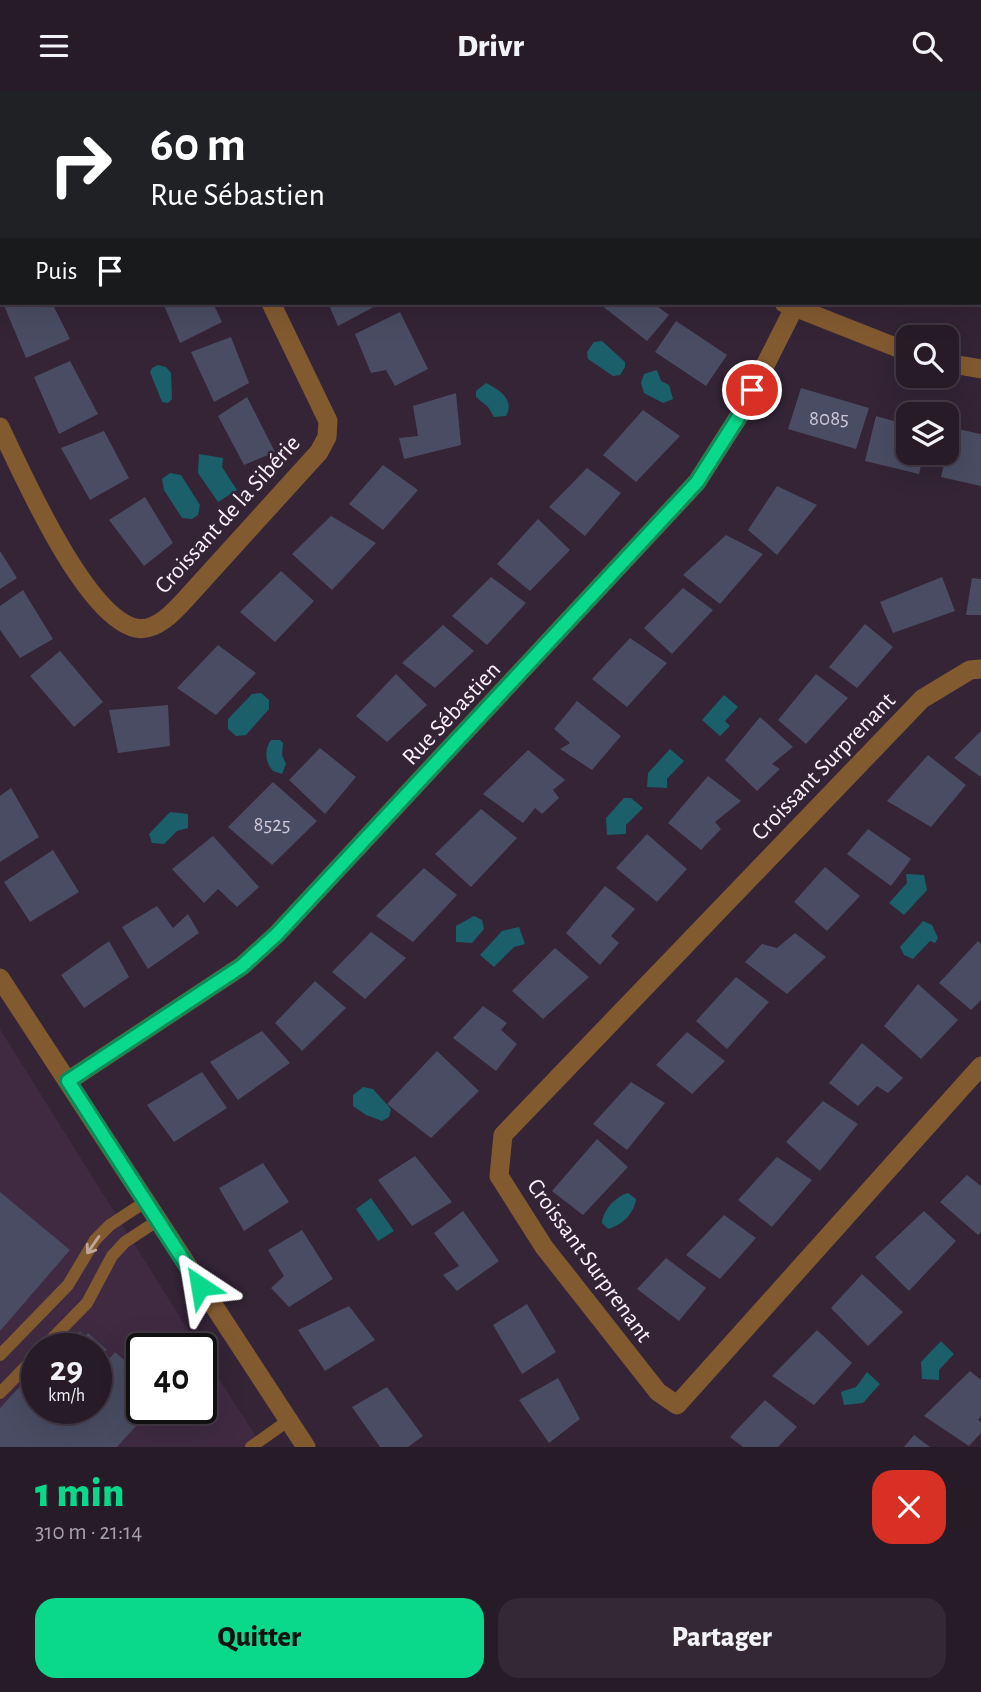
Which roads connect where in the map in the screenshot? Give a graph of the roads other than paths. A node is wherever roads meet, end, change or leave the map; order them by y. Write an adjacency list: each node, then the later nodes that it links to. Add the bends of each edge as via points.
1 (272, 305): 6 (street, Croissant de la Sibérie, via 328,421 327,437 319,452 185,599 155,625 137,629 103,606 52,534)
2 (789, 305): 3 (street); 10 (street, Rue Sébastien, via 741,413 697,482 286,925 242,966)
3 (896, 347)
4 (959, 365): 5 (street)
5 (981, 369)
6 (0, 427)
7 (981, 669): 9 (street, Croissant Surprenant, via 970,670 922,699 503,1135 499,1176 544,1247 658,1392 677,1405)
8 (0, 978): 10 (street)
9 (981, 1066)
10 (68, 1081): 11 (street)
11 (145, 1202): 12 (street); 14 (lane, one-way to 14, via 94,1240 68,1285)
12 (157, 1221): 13 (lane, via 112,1256 87,1303); 17 (street)
13 (58, 1333)
14 (0, 1355)
15 (21, 1371): 16 (lane)
16 (0, 1393)
17 (289, 1420): 18 (lane); 19 (street)
18 (251, 1447)
19 (306, 1447)

